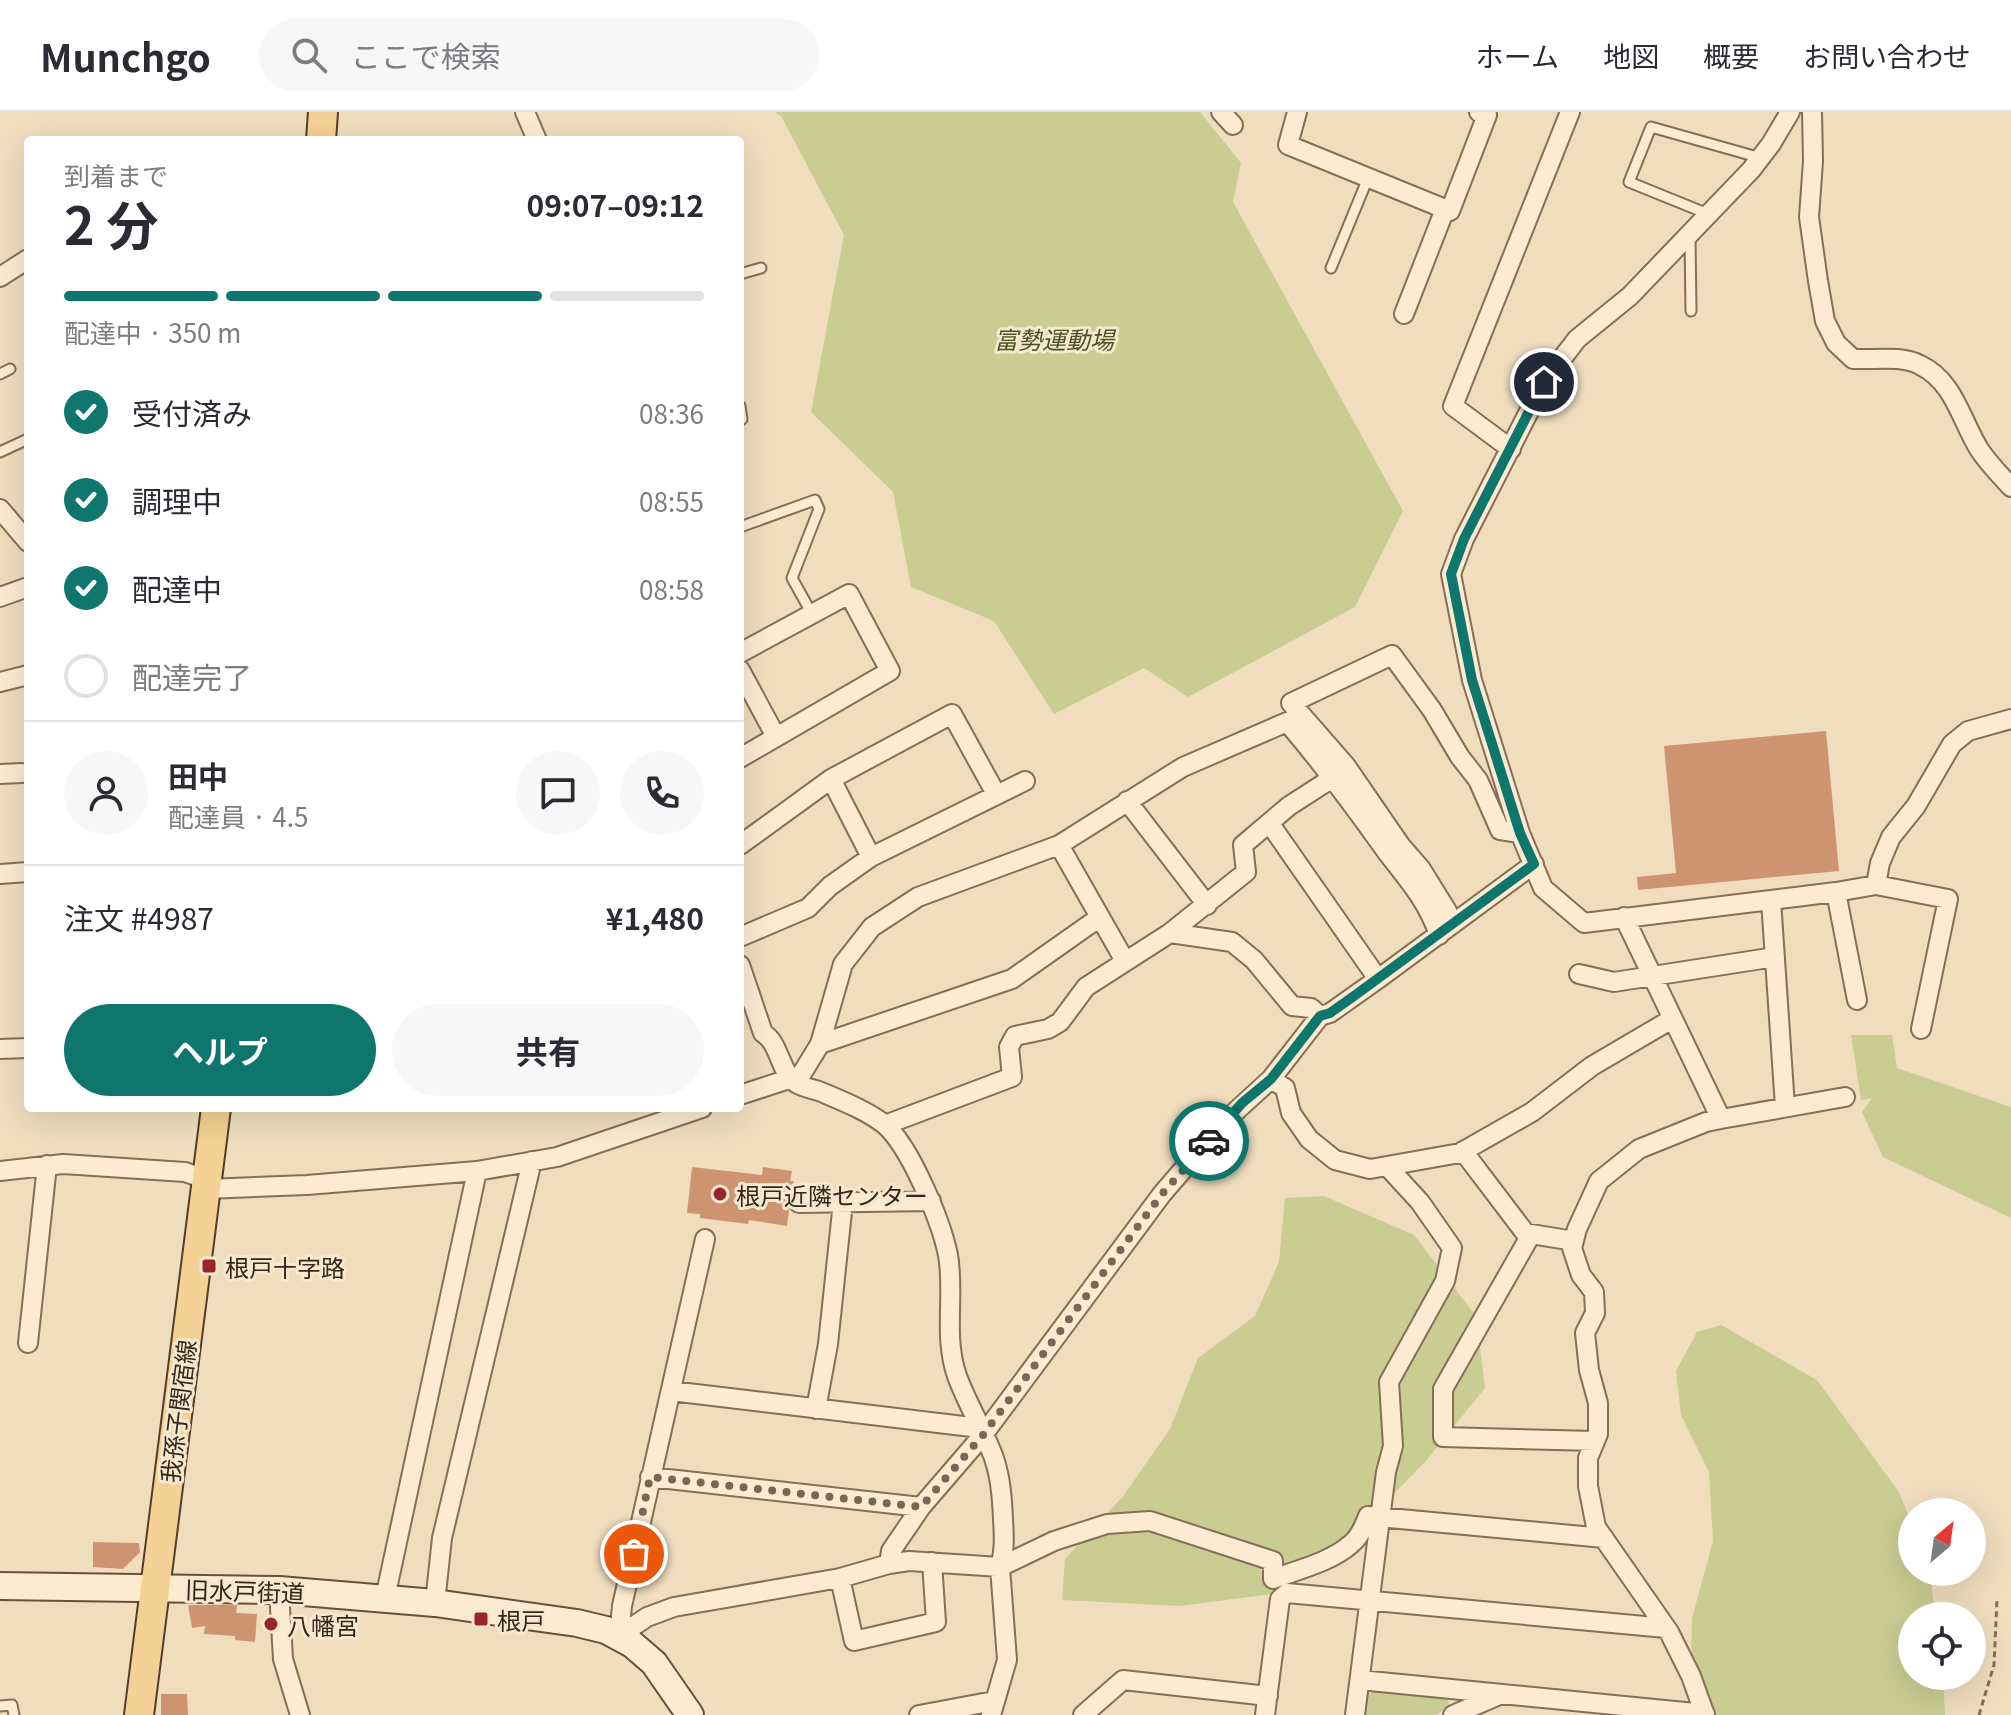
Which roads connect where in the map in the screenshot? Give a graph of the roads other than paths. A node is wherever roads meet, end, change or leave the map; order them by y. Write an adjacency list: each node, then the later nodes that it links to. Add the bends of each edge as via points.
1 (323, 112): 8 (main road)
2 (525, 112): 9 (street)
3 (1297, 112): 11 (street, via 1288,145)
4 (1479, 112): 12 (street, via 1487,115 1450,211)
5 (1570, 112): 23 (street, via 1453,406)
6 (1790, 112): 10 (street)
7 (1812, 112): 25 (street, via 1809,217 1825,321 1836,343 1853,359 1904,360 1937,377 1951,392 1987,461)
8 (321, 136)
9 (535, 136)
10 (1761, 158): 13 (street); 13 (lane, via 1651,127 1629,182)
11 (1368, 178): 12 (street); 17 (lane)
12 (1445, 209): 21 (street)
13 (1708, 214): 14 (street)
14 (1690, 233): 20 (lane); 23 (street, via 1630,296 1577,339 1544,382)
15 (24, 262): 19 (street)
16 (761, 268): 18 (lane)
17 (1331, 268)
18 (744, 273)
19 (0, 277)
20 (1691, 311)
21 (1404, 314)
22 (24, 441): 24 (lane)
23 (1511, 449): 47 (street, via 1451,574 1472,680)
24 (0, 452)
25 (2011, 487)
26 (2, 514): 28 (street)
27 (744, 526): 31 (lane, via 815,500 819,509 792,578)
28 (24, 538)
29 (24, 588): 30 (street)
30 (0, 597)
31 (812, 614): 32 (street); 37 (street, via 849,594 890,671)
32 (744, 651)
33 (24, 676): 35 (street)
34 (744, 677): 37 (street)
35 (0, 682)
36 (2011, 719): 54 (street, via 1968,731 1952,744 1891,837)
37 (775, 735): 38 (street)
38 (744, 755)
39 (22, 773): 40 (street)
40 (0, 774)
41 (1334, 777): 45 (street, via 1287,722 1183,767); 46 (street); 60 (street)
42 (831, 779): 44 (street, via 952,714); 48 (street); 50 (street)
43 (1025, 781): 44 (street)
44 (996, 794): 50 (street)
45 (1127, 801): 49 (street); 57 (street)
46 (1270, 824): 57 (street, via 1243,845 1246,872); 68 (street)
47 (1520, 833): 51 (street); 60 (street, via 1500,830 1478,780 1392,655 1291,703 1346,766 1421,869 1447,911)
48 (744, 842)
49 (1059, 845): 58 (street); 73 (street, via 918,897 872,927 843,964)
50 (871, 857): 62 (street, via 808,908)
51 (1534, 864): 59 (street, via 1543,888 1584,923); 60 (street)
52 (24, 872): 53 (street)
53 (0, 874)
54 (1876, 885): 55 (street); 72 (street, via 1948,899)
55 (1836, 892): 56 (street); 69 (street)
56 (1771, 900): 59 (street); 63 (street)
57 (1207, 905): 61 (street)
58 (1100, 917): 64 (street); 73 (street, via 1012,979)
59 (1624, 917): 66 (street)
60 (1446, 930): 68 (street)
61 (1170, 933): 64 (street); 70 (street, via 1232,942 1292,1006 1311,1008)
62 (744, 935)
63 (1775, 957): 66 (street); 80 (street)
64 (1125, 961): 84 (street, via 1086,987 1060,1022 1015,1036 1009,1047 1012,1077)
65 (1579, 974): 66 (street, via 1614,982)
66 (1652, 976): 71 (street)
67 (744, 977): 77 (street, via 763,1033)
68 (1378, 979): 70 (street)
69 (1857, 1000)
70 (1320, 1016): 76 (street)
71 (1672, 1019): 83 (street); 85 (street)
72 (1921, 1029)
73 (820, 1044): 77 (street)
74 (24, 1048): 75 (street)
75 (0, 1049)
76 (1271, 1079): 88 (street, via 1285,1088 1291,1113 1309,1139 1335,1160 1370,1169); 101 (street, via 1224,1122 1162,1194)
77 (794, 1080): 78 (street); 84 (street)
78 (744, 1094)
79 (1845, 1097): 80 (street)
80 (1785, 1107): 83 (street)
81 (216, 1112): 91 (main road, 我孫子関宿線)
82 (690, 1112): 86 (street)
83 (1721, 1119): 97 (street, via 1639,1149 1599,1181)
84 (885, 1125): 92 (street)
85 (1463, 1151): 88 (street); 95 (street)
86 (532, 1161): 90 (street); 116 (street, via 442,1538)
87 (47, 1165): 89 (street); 91 (street, via 185,1172); 98 (street)
88 (1387, 1166): 105 (street, via 1452,1248 1445,1281 1389,1382 1393,1446)
89 (0, 1171)
90 (477, 1171): 91 (street, via 307,1185); 114 (street)
91 (207, 1184): 112 (main road, 我孫子関宿線)
92 (931, 1201): 93 (street); 101 (street, via 948,1256 950,1349)
93 (843, 1202): 94 (street); 100 (street)
94 (799, 1203)
95 (1525, 1233): 97 (street); 102 (street, via 1529,1238 1443,1389 1443,1437)
96 (705, 1239): 99 (street)
97 (1574, 1241): 102 (street, via 1581,1275 1594,1292 1595,1313 1585,1333 1598,1403)
98 (28, 1343)
99 (671, 1391): 100 (street); 103 (street)
100 (816, 1409): 101 (street)
101 (982, 1431): 104 (street); 109 (street, via 999,1474 1005,1538)
102 (1595, 1441): 106 (street, via 1588,1458 1588,1486 1596,1527)
103 (650, 1477): 104 (street); 118 (street)
104 (921, 1507): 108 (street, via 891,1551)
105 (1381, 1518): 106 (street); 109 (street, via 1368,1516 1361,1533 1335,1554 1273,1579 1273,1561 1150,1521 1077,1532); 115 (street)
106 (1604, 1538): 117 (street)
107 (932, 1562): 108 (street); 109 (street); 110 (street, via 936,1622 854,1641)
108 (889, 1564): 110 (street)
109 (1000, 1567): 124 (street, via 1007,1660)
110 (840, 1578): 118 (street, via 674,1607)
111 (0, 1586): 112 (street, 旧水戸街道)
112 (155, 1587): 113 (street, 旧水戸街道); 126 (main road, 我孫子関宿線)
113 (279, 1590): 114 (street, 旧水戸街道); 127 (street, via 283,1659)
114 (385, 1598): 116 (street, 旧水戸街道)
115 (1371, 1600): 117 (street); 119 (street); 121 (street, via 1287,1593 1280,1599)
116 (435, 1603): 118 (street, 旧水戸街道, via 577,1623)
117 (1666, 1628): 134 (street)
118 (619, 1636): 128 (street, 旧水戸街道, via 654,1663)
119 (1360, 1680): 120 (street); 132 (street)
120 (1504, 1694): 123 (street); 133 (street)
121 (1268, 1696): 130 (street, via 1123,1680); 131 (street)
122 (0, 1706): 125 (lane, via 12,1705)
123 (1537, 1706): 134 (street)
124 (993, 1708): 129 (street)
125 (14, 1715)
126 (139, 1715)
127 (300, 1715)
128 (690, 1715)
129 (919, 1715)
130 (1083, 1715)
131 (1265, 1715)
132 (1355, 1715)
133 (1453, 1715)
134 (1705, 1715)

